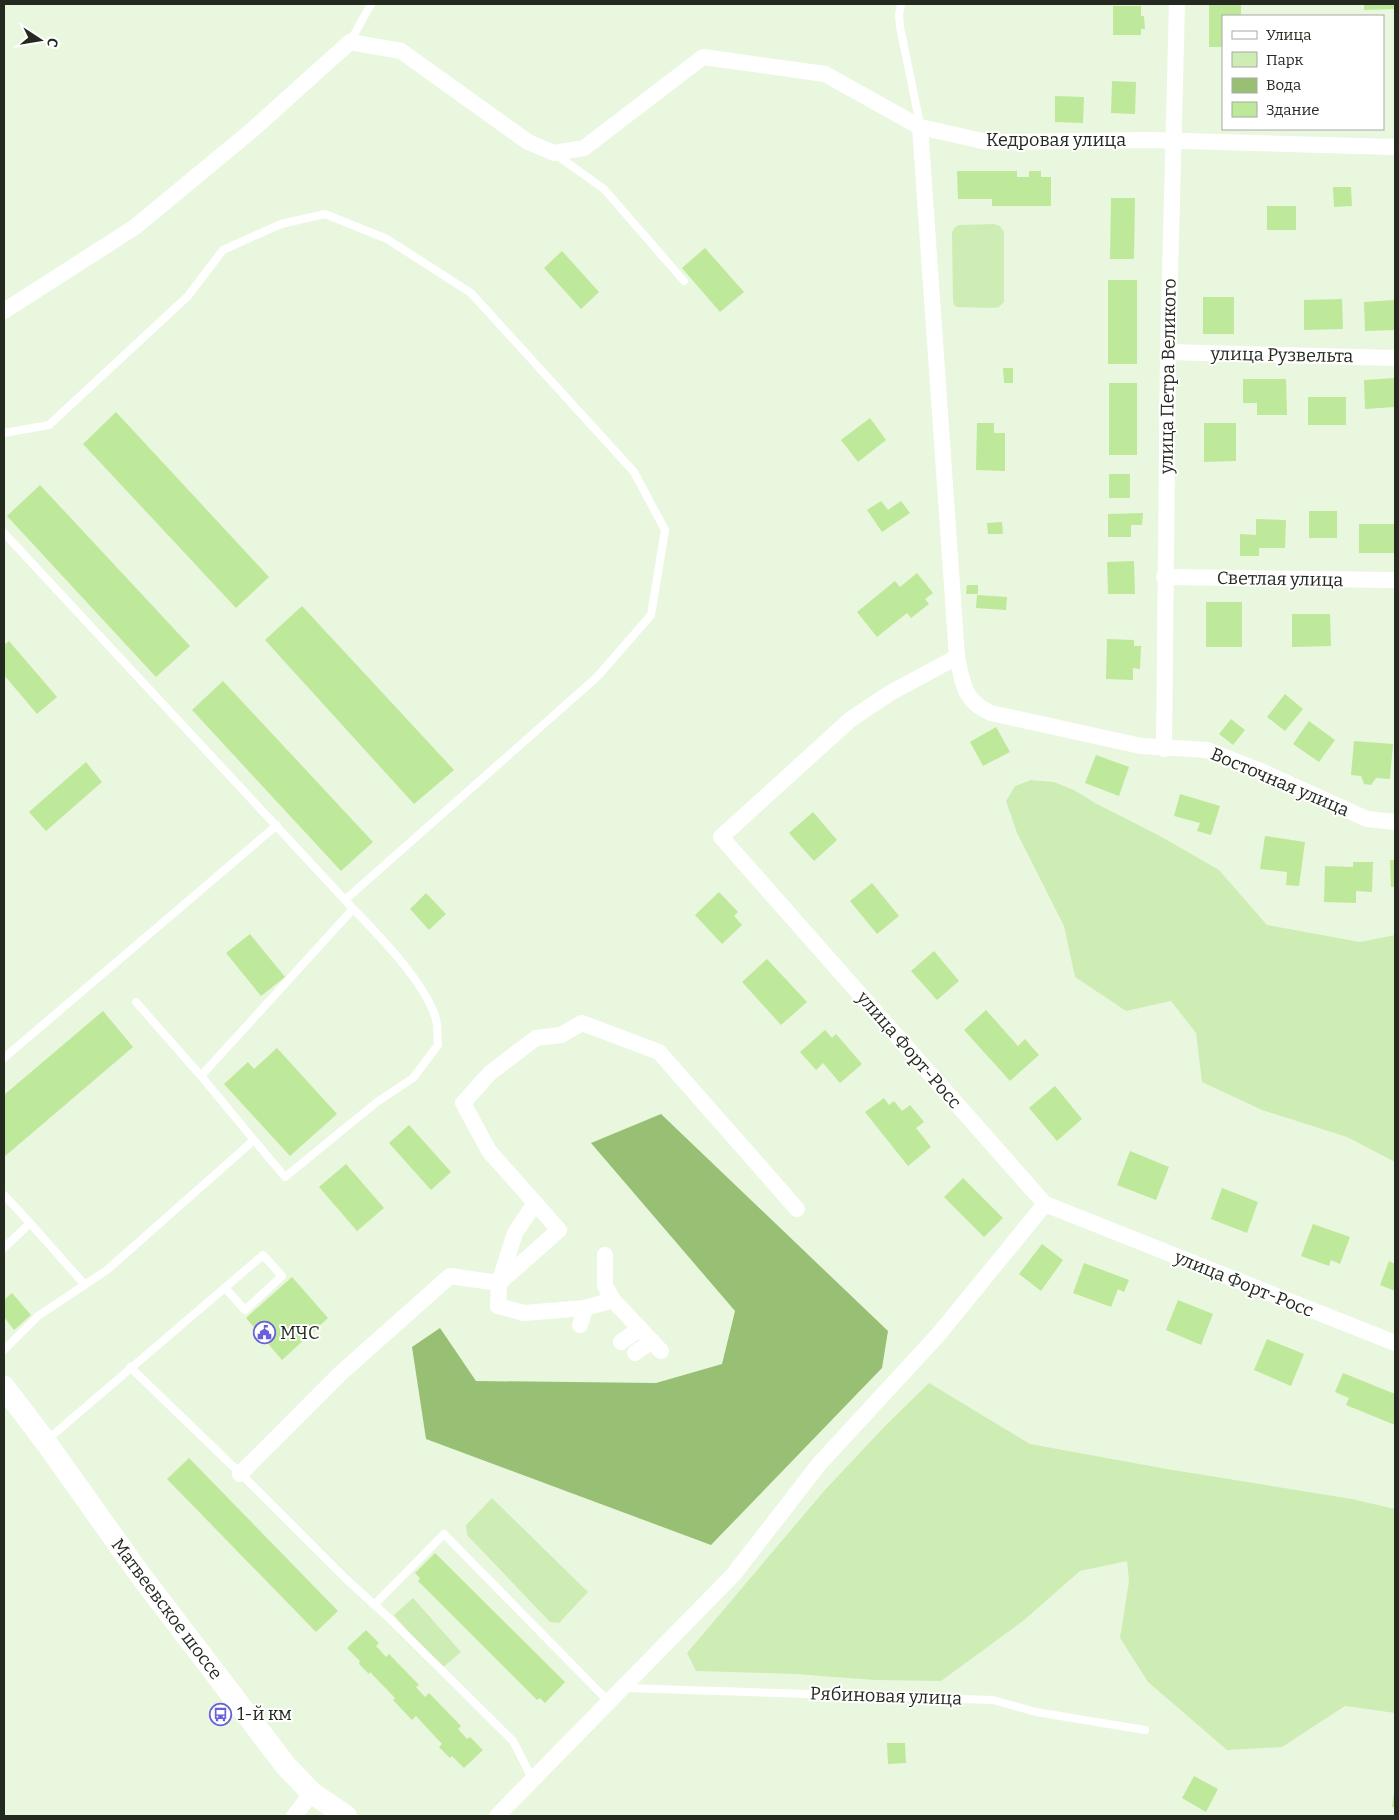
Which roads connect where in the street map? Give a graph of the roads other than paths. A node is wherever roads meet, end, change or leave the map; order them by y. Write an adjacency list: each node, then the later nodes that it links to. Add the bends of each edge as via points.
1 (371, 4): 4 (lane)
2 (902, 4): 5 (lane, via 900,27)
3 (1177, 4): 6 (street, улица Петра Великого)
4 (350, 42): 8 (street, via 401,52 528,142); 10 (street, via 251,131 135,228)
5 (920, 126): 6 (street, Кедровая улица, via 988,142); 8 (street, Кедровая улица, via 825,74 703,57 584,148); 17 (street, Восточная улица)
6 (1174, 142): 7 (street, Кедровая улица); 11 (street, улица Петра Великого)
7 (1395, 147)
8 (554, 153): 9 (lane, via 604,190)
9 (684, 281)
10 (4, 311)
11 (1168, 352): 12 (street, улица Рузвельта); 15 (street, улица Петра Великого)
12 (1395, 358)
13 (4, 434): 21 (lane, via 49,425 188,296 223,250 281,224 325,214 387,239 471,293 634,472 665,530 651,615 597,677)
14 (4, 533): 20 (lane)
15 (1164, 578): 16 (street, Светлая улица); 18 (street, улица Петра Великого)
16 (1395, 580)
17 (957, 657): 18 (street, Восточная улица, via 965,691 971,700 991,713); 29 (street, улица Форт-Росс, via 890,693 851,719 721,837)
18 (1164, 749): 19 (street, Восточная улица, via 1208,750 1366,819)
19 (1395, 822)
20 (277, 825): 21 (lane); 24 (lane)
21 (345, 900): 22 (lane)
22 (353, 909): 25 (lane); 26 (lane, via 409,971 430,1004 436,1020 438,1045 413,1078 377,1102 285,1177)
23 (136, 1002): 25 (lane)
24 (4, 1058)
25 (201, 1076): 26 (lane)
26 (254, 1140): 35 (lane)
27 (4, 1195): 31 (lane)
28 (535, 1202): 30 (street, via 489,1150 463,1103 490,1073 536,1038 561,1035 582,1023 659,1052); 34 (street, via 514,1233); 34 (street, via 559,1230)
29 (1045, 1204): 42 (street, улица Форт-Росс); 50 (street, via 938,1335 820,1463 733,1575)
30 (797, 1208)
31 (30, 1223): 32 (lane); 35 (lane)
32 (4, 1248)
33 (605, 1255): 37 (street, via 605,1286)
34 (499, 1283): 38 (street, via 498,1306 524,1313); 48 (street, via 450,1276 342,1372)
35 (86, 1285): 43 (lane, via 38,1316)
36 (225, 1288): 36 (lane, via 263,1255 282,1276 245,1310); 45 (lane)
37 (613, 1300): 38 (street); 40 (street)
38 (585, 1308): 39 (street)
39 (580, 1325)
40 (640, 1328): 41 (street); 44 (street, via 656,1346)
41 (621, 1342)
42 (1395, 1344)
43 (4, 1350)
44 (635, 1353)
45 (130, 1367): 47 (lane); 48 (lane)
46 (4, 1386): 47 (main road, Матвеевское шоссе)
47 (45, 1441): 54 (main road, Матвеевское шоссе, via 153,1592 286,1766)
48 (240, 1474): 49 (lane)
49 (374, 1605): 51 (lane, via 444,1534); 53 (lane, via 513,1741)
50 (623, 1688): 51 (street); 52 (lane, Рябиновая улица, via 993,1700 1036,1712)
51 (609, 1702): 53 (street)
52 (1145, 1730)
53 (533, 1780): 57 (street)
54 (312, 1793): 55 (street); 56 (main road, Матвеевское шоссе)
55 (294, 1816)
56 (346, 1816)
57 (497, 1816)

